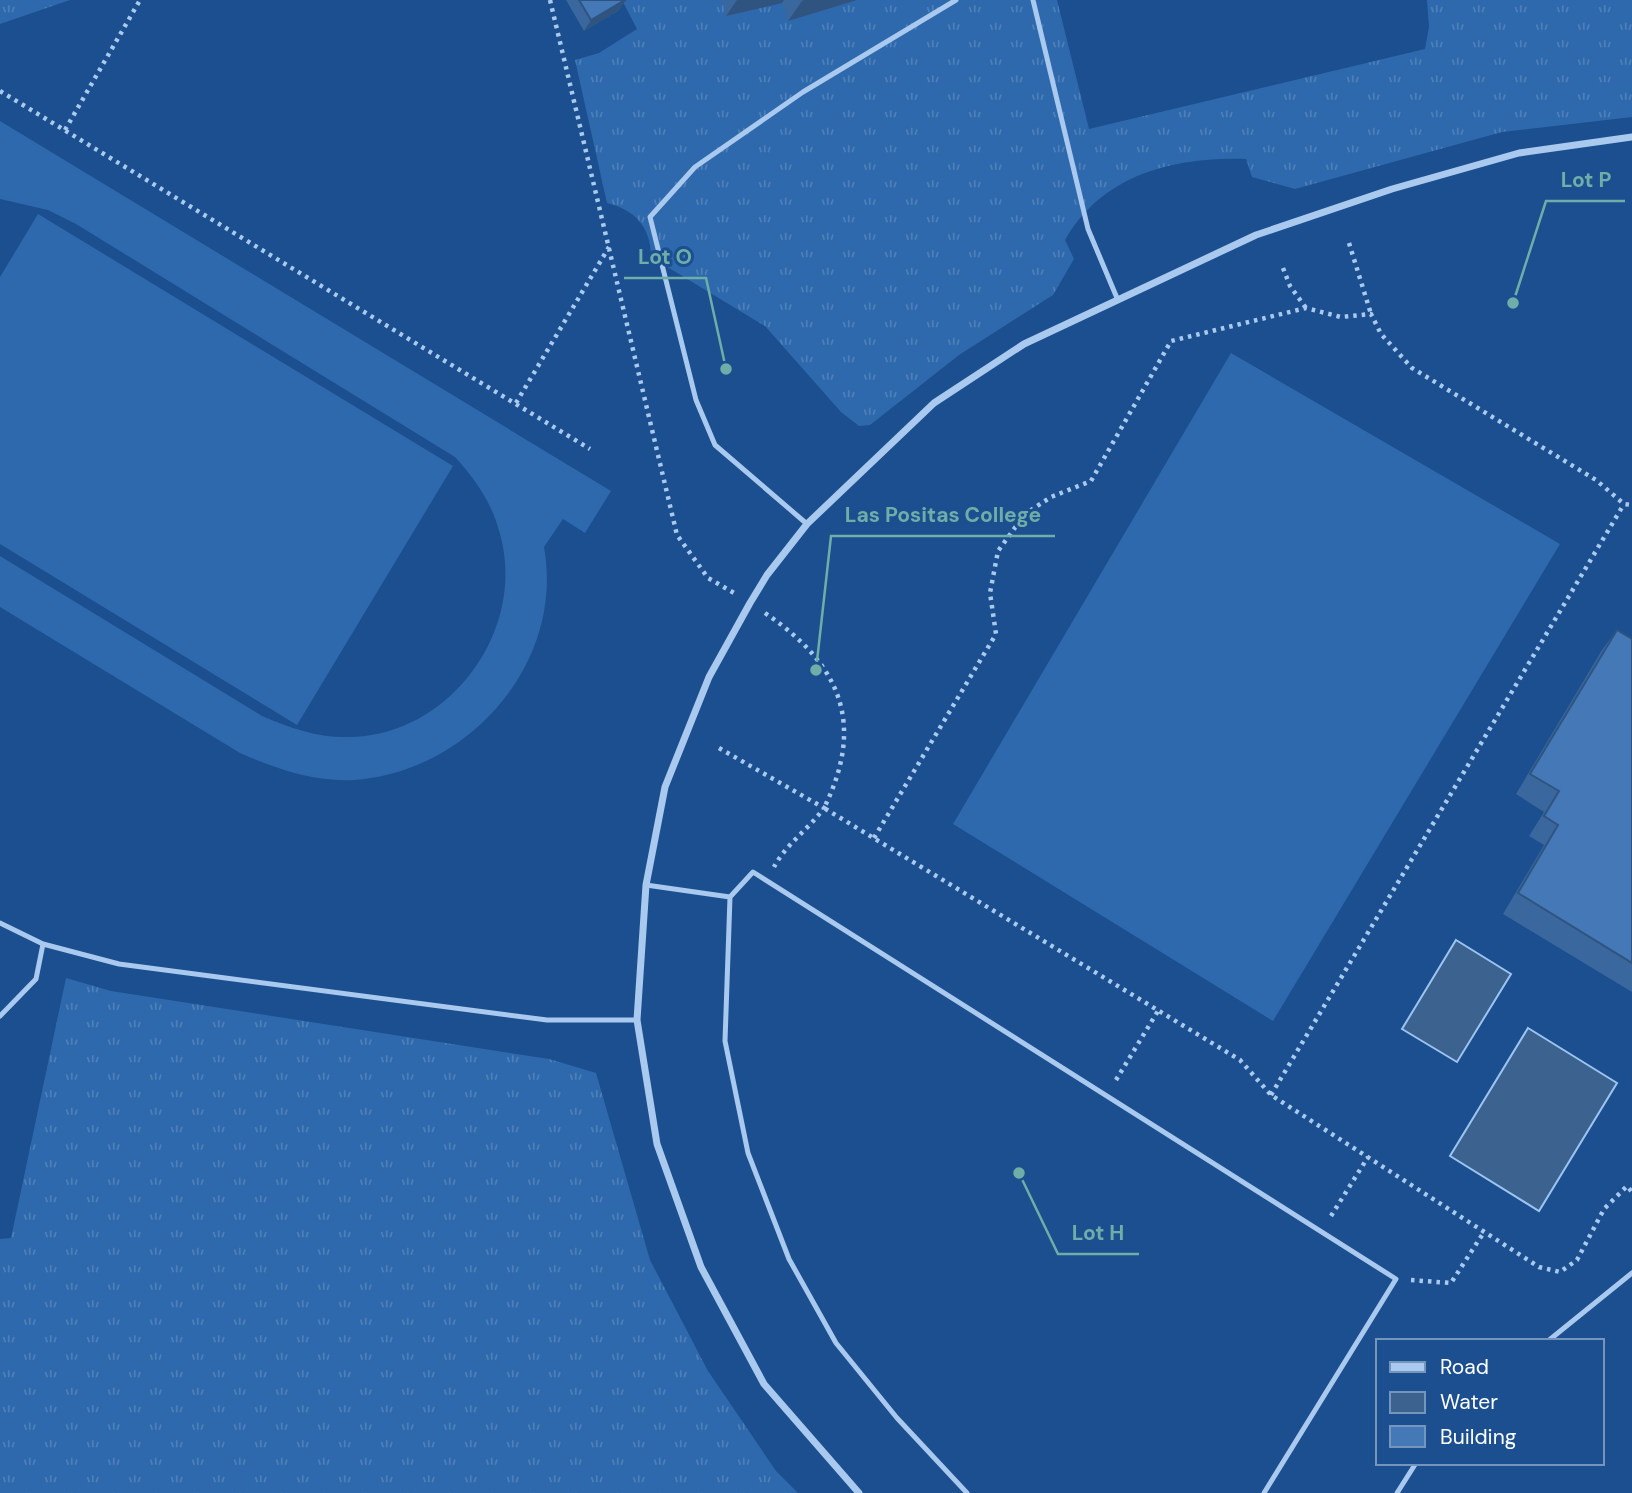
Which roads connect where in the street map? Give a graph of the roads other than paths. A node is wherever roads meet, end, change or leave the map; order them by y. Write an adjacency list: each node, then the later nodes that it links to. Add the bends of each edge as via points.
1 (956, 0): 5 (lane, via 803,92 695,167 650,217 696,400 715,445)
2 (1034, 0): 4 (lane, via 1088,229)
3 (1632, 137): 4 (street, via 1519,153 1392,189 1256,235)
4 (1116, 299): 5 (street, via 1024,344 934,403)
5 (807, 524): 6 (street, via 767,575 709,677 665,787)
6 (646, 885): 7 (lane); 11 (street)
7 (730, 897): 16 (lane, via 725,1041 748,1153 785,1247 835,1343); 17 (lane, via 753,872 767,880 1396,1279)
8 (0, 923): 9 (lane)
9 (43, 944): 10 (lane, via 36,979); 11 (lane, via 119,964 547,1020)
10 (0, 1016)
11 (637, 1020): 15 (street, via 657,1144 701,1267 764,1384)
12 (1632, 1273): 13 (lane)
13 (1550, 1339)
14 (1415, 1465): 18 (lane)
15 (859, 1493)
16 (967, 1493)
17 (1264, 1493)
18 (1397, 1493)

